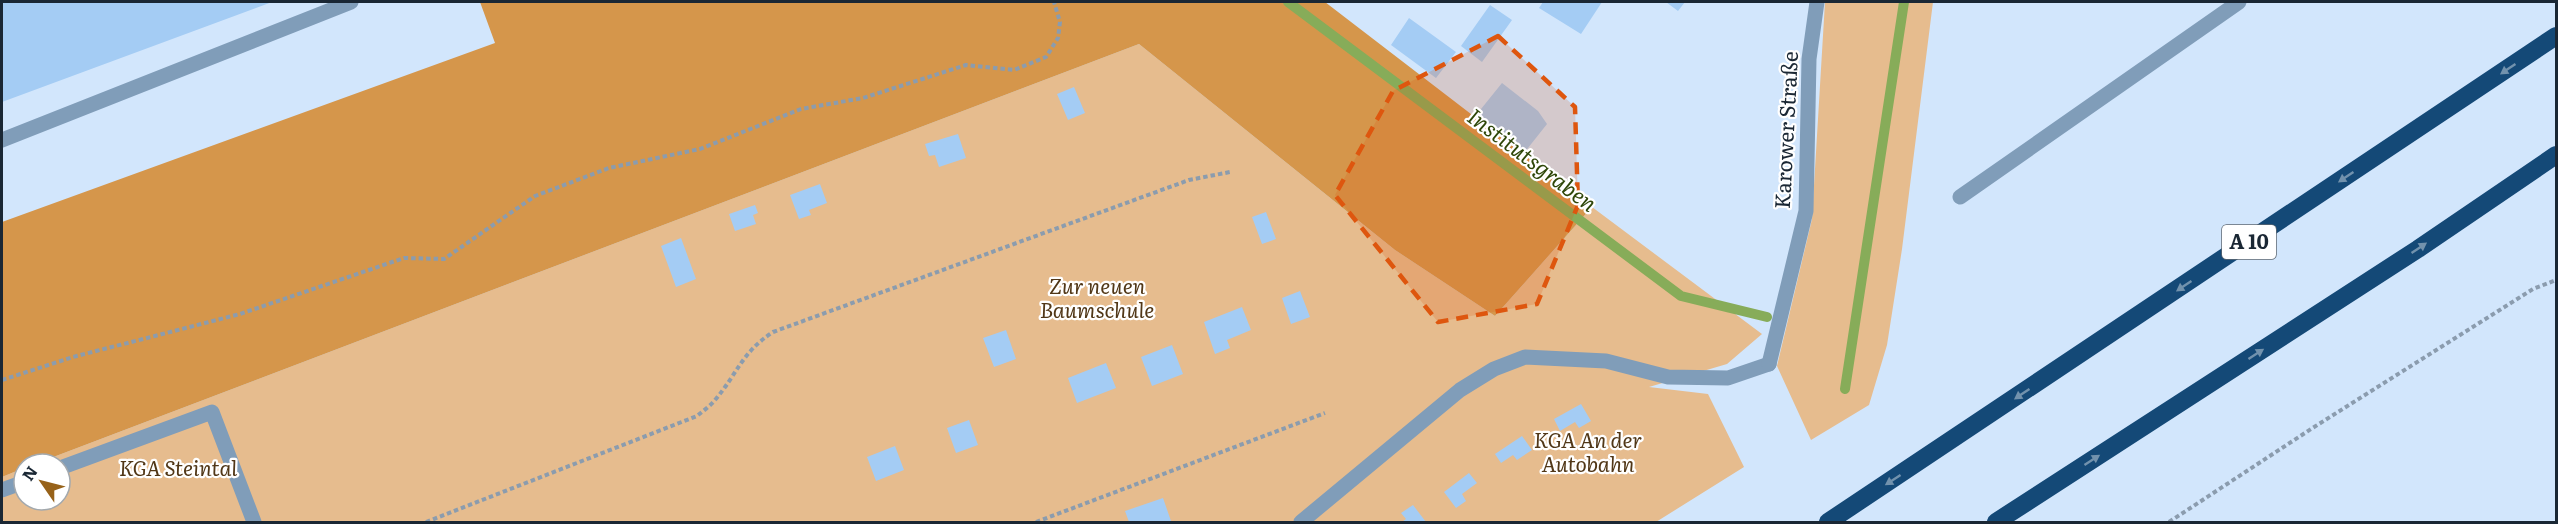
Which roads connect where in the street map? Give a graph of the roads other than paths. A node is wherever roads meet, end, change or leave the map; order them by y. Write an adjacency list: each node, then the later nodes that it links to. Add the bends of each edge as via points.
1 (351, 2): 5 (street)
2 (1817, 2): 10 (street, Karower Straße, via 1809,59 1806,211 1769,364 1728,378 1668,377 1606,362 1525,357 1494,369 1460,390)
3 (2239, 2): 7 (street)
4 (2556, 36): 11 (highway, A 10, one-way to 11)
5 (2, 140)
6 (2556, 155): 12 (highway, one-way to 6)
7 (1960, 197)
8 (72, 464): 9 (street, via 212,412)
9 (254, 522)
10 (1301, 522)
11 (1828, 522)
12 (1996, 522)

